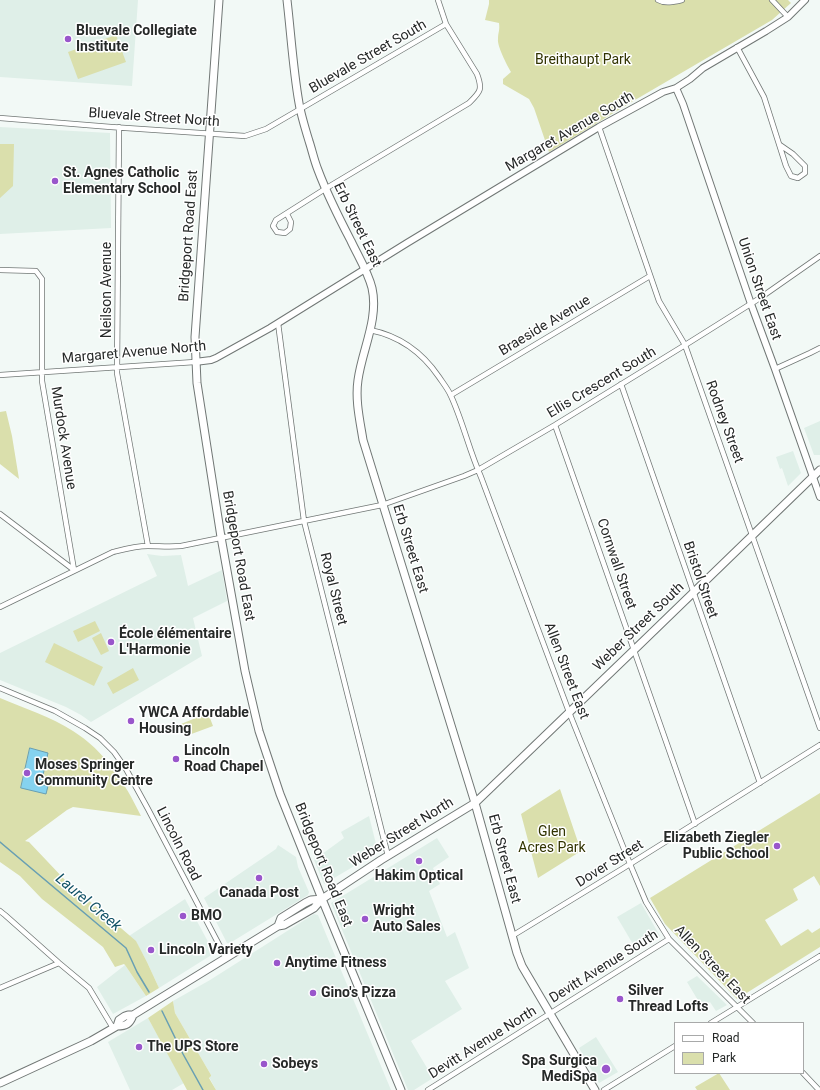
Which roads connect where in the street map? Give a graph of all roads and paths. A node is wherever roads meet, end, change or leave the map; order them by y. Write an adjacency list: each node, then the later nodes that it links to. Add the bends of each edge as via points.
1 (219, 0): 16 (main road, Bridgeport Road East)
2 (287, 0): 12 (main road, Erb Street East)
3 (438, 0): 9 (street)
4 (658, 0): 5 (street)
5 (682, 0)
6 (772, 0): 8 (street)
7 (805, 0): 8 (street, Margaret Avenue South)
8 (788, 17): 10 (street, Margaret Avenue South)
9 (446, 24): 12 (street, Bluevale Street South); 18 (street, via 477,74 480,82 478,93 469,102)
10 (737, 47): 11 (street, Margaret Avenue South); 17 (street, via 764,97)
11 (676, 88): 15 (street, Margaret Avenue South, via 663,92); 24 (street, Union Street East)
12 (300, 109): 16 (street, Bluevale Street North, via 266,129 245,136); 18 (main road, Erb Street East)
13 (0, 118): 14 (street, Bluevale Street North)
14 (119, 127): 16 (street, Bluevale Street North); 30 (street, Neilson Avenue)
15 (599, 127): 22 (street, Margaret Avenue South); 23 (street, Rodney Street)
16 (209, 133): 29 (main road, Bridgeport Road East)
17 (780, 145): 17 (street, via 790,176 798,178 805,173 805,166)
18 (325, 189): 19 (street); 22 (main road, Erb Street East)
19 (286, 214)
20 (820, 256): 24 (street, Ellis Crescent South)
21 (1, 270): 32 (street, Murdock Avenue, via 36,271 42,279)
22 (366, 270): 25 (street, Margaret Avenue North); 26 (main road, Erb Street East, via 374,300)
23 (650, 276): 27 (street, Rodney Street, via 659,301); 35 (street, Braeside Avenue)
24 (750, 304): 27 (street, Ellis Crescent South); 31 (street, Union Street East)
25 (278, 323): 29 (street, Margaret Avenue North, via 216,358); 43 (street, Royal Street)
26 (370, 330): 35 (street, Allen Street East, via 396,338 414,349 430,365); 41 (main road, Erb Street East, via 357,382 357,398 363,440)
27 (685, 345): 34 (street, Ellis Crescent South); 44 (street, Rodney Street)
28 (820, 348): 31 (street)
29 (195, 362): 30 (street, Margaret Avenue North); 45 (main road, Bridgeport Road East, via 196,383)
30 (117, 368): 32 (street, Margaret Avenue North); 46 (street, Neilson Avenue)
31 (775, 370): 39 (street, Union Street East)
32 (42, 372): 33 (street, Margaret Avenue North); 47 (street, Murdock Avenue)
33 (0, 375)
34 (620, 384): 36 (street, Ellis Crescent South); 48 (street, Bristol Street)
35 (450, 395): 37 (street, Allen Street East)
36 (555, 424): 37 (street, Ellis Crescent South); 50 (street, Cornwall Street)
37 (478, 470): 41 (street, Ellis Crescent South); 52 (street, Allen Street East)
38 (820, 470): 39 (main road, Weber Street South)
39 (813, 476): 40 (street, Union Street East); 44 (main road, Weber Street South)
40 (820, 497)
41 (382, 505): 43 (street, Ellis Crescent South); 56 (main road, Erb Street East)
42 (0, 514): 47 (street)
43 (304, 521): 45 (street, Ellis Crescent South); 58 (street, Royal Street)
44 (752, 536): 48 (main road, Weber Street South); 53 (street, Rodney Street)
45 (221, 537): 46 (street, Ellis Crescent South, via 173,547); 60 (main road, Bridgeport Road East, via 244,671 259,731 280,794)
46 (148, 546): 47 (street, Ellis Crescent South, via 113,552)
47 (74, 570): 49 (street, Ellis Crescent South)
48 (693, 593): 50 (main road, Weber Street South); 55 (street, Bristol Street)
49 (1, 606)
50 (634, 650): 52 (main road, Weber Street South); 57 (street, Cornwall Street)
51 (0, 688): 65 (street, Lincoln Road, via 55,711 100,738 114,752 148,809)
52 (569, 712): 56 (main road, Weber Street South); 59 (street, Allen Street East)
53 (820, 728)
54 (820, 746): 55 (street, Dover Street)
55 (760, 783): 57 (street, Dover Street)
56 (475, 802): 58 (main road, Weber Street North); 62 (main road, Erb Street East)
57 (695, 824): 59 (street, Dover Street)
58 (388, 856): 60 (main road, Weber Street North)
59 (630, 864): 62 (street, Dover Street); 63 (street, Allen Street East, via 646,902)
60 (322, 899): 65 (main road, Weber Street North, via 314,908 278,926); 76 (main road, Bridgeport Road East)
61 (0, 911): 66 (street)
62 (512, 936): 69 (main road, Erb Street East, via 522,966)
63 (670, 939): 68 (street, Allen Street East); 69 (street, Devitt Avenue South)
64 (820, 956): 68 (street)
65 (226, 958): 72 (main road, Weber Street North, via 133,1015 125,1016)
66 (59, 963): 67 (street); 72 (street, via 89,988)
67 (0, 988)
68 (737, 1007): 70 (street); 71 (street, Allen Street East)
69 (550, 1014): 77 (street, Devitt Avenue North); 78 (main road, Erb Street East)
70 (713, 1022)
71 (752, 1022)
72 (115, 1027): 75 (main road, Weber Street North, via 91,1041)
73 (674, 1047): 79 (street)
74 (804, 1074): 80 (street)
75 (0, 1082)
76 (401, 1090)
77 (428, 1090)
78 (595, 1090)
79 (604, 1090)
80 (820, 1090)

